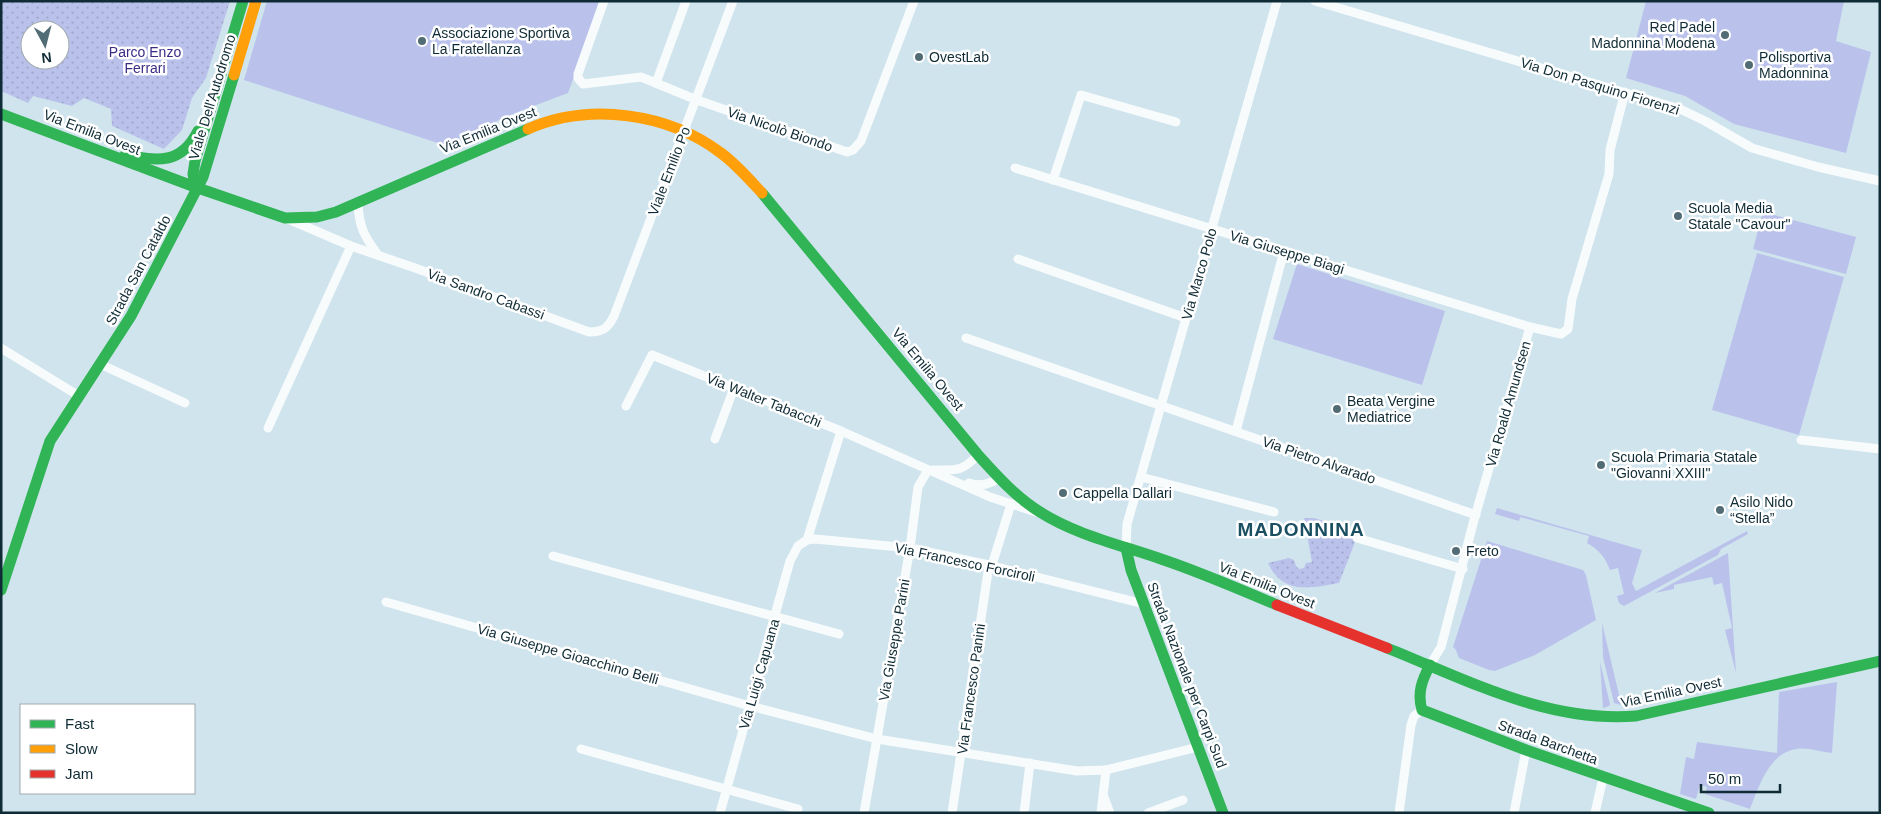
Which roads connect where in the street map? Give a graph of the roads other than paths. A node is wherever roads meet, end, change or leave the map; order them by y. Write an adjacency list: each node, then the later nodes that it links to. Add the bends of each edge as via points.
1 (244, 1): 10 (main road, Viale Dell'Autodromo)
2 (256, 1): 16 (main road, Viale Dell'Autodromo)
3 (604, 1): 9 (street, via 578,78 583,84 642,77)
4 (686, 1): 9 (street)
5 (733, 1): 12 (street, Viale Emilio Po)
6 (914, 1): 12 (street, Via Nicolò Biondo, via 861,141 853,150 847,152)
7 (1277, 1): 24 (street, Via Marco Polo)
8 (1314, 1): 11 (street, Via Don Pasquino Fiorenzi)
9 (656, 83): 12 (street)
10 (218, 89): 15 (main road, via 207,101 193,144 175,157 154,161); 20 (main road, Viale Dell'Autodromo, via 195,161)
11 (1625, 92): 19 (street, Via Don Pasquino Fiorenzi, via 1680,109 1768,154); 30 (street, Via Roald Amundsen, via 1610,150 1609,174 1572,300 1568,329 1564,334 1556,334)
12 (697, 100): 31 (street, Viale Emilio Po, via 614,316 605,329)
13 (2, 116): 15 (main road, Via Emilia Ovest)
14 (1176, 122): 18 (street, via 1082,95)
15 (92, 149): 20 (main road, Via Emilia Ovest)
16 (207, 166): 20 (main road, Viale Dell'Autodromo); 21 (main road, via 208,180)
17 (1015, 168): 18 (street, Via Giuseppe Biagi)
18 (1053, 180): 24 (street, Via Giuseppe Biagi)
19 (1880, 181)
20 (195, 186): 21 (main road, Via Emilia Ovest); 34 (main road, Strada San Cataldo, via 188,207 142,297)
21 (214, 193): 23 (main road, Via Emilia Ovest)
22 (358, 203): 23 (main road, Via Emilia Ovest, via 317,217); 27 (street, via 360,227); 46 (main road, Via Emilia Ovest, via 527,128 566,117 620,114 675,128 729,159 779,214)
23 (285, 218): 25 (street, Via Sandro Cabassi)
24 (1212, 228): 26 (street, Via Giuseppe Biagi); 29 (street, Via Marco Polo)
25 (351, 246): 27 (street, Via Sandro Cabassi); 40 (street)
26 (1284, 251): 30 (street, Via Giuseppe Biagi); 42 (street)
27 (378, 255): 31 (street, Via Sandro Cabassi)
28 (1018, 259): 29 (street)
29 (1186, 318): 38 (street, Via Marco Polo)
30 (1530, 328): 53 (street, Via Roald Amundsen)
31 (595, 332)
32 (966, 338): 38 (street, Via Pietro Alvarado)
33 (1, 348): 36 (street)
34 (102, 365): 36 (main road, Strada San Cataldo); 37 (street)
35 (734, 388): 39 (street, Via Walter Tabacchi, via 652,354); 41 (street, Via Walter Tabacchi); 43 (street)
36 (79, 396): 61 (main road, Strada San Cataldo, via 50,442)
37 (185, 403)
38 (1161, 405): 42 (street, Via Pietro Alvarado); 48 (street, Via Marco Polo)
39 (626, 406)
40 (268, 428)
41 (841, 431): 47 (street, Via Walter Tabacchi); 55 (street)
42 (1236, 431): 53 (street, Via Pietro Alvarado)
43 (714, 439)
44 (1801, 440): 45 (street)
45 (1880, 449)
46 (979, 454): 47 (street, Via Walter Tabacchi, via 958,470); 49 (main road, Via Emilia Ovest)
47 (928, 470): 49 (street, Via Walter Tabacchi, via 976,486 989,485); 50 (street, Via Walter Tabacchi); 56 (street, Via Giuseppe Parini, via 918,487)
48 (1141, 477): 51 (street); 57 (street, Via Marco Polo, via 1127,524)
49 (1000, 478): 52 (main road, Via Emilia Ovest)
50 (1010, 504): 52 (street, Via Walter Tabacchi); 59 (street, Via Francesco Panini)
51 (1274, 512)
52 (1043, 514): 57 (main road, Via Emilia Ovest)
53 (1476, 515): 60 (street, Via Roald Amundsen)
54 (1357, 538): 60 (street)
55 (807, 540): 56 (street, Via Francesco Forciroli); 64 (street, Via Luigi Capuana, via 798,546 790,561)
56 (910, 548): 59 (street, Via Francesco Forciroli); 70 (street, Via Giuseppe Parini)
57 (1126, 548): 63 (main road, Strada Nazionale per Carpi Sud); 67 (main road, Via Emilia Ovest, via 1162,559)
58 (553, 556): 64 (street)
59 (990, 565): 63 (street, Via Francesco Forciroli); 74 (street, Via Francesco Panini)
60 (1463, 569): 67 (street, Via Roald Amundsen, via 1441,647)
61 (2, 587)
62 (386, 602): 68 (street, Via Giuseppe Gioacchino Belli)
63 (1144, 604): 71 (main road, Strada Nazionale per Carpi Sud)
64 (775, 616): 65 (street); 68 (street, Via Luigi Capuana)
65 (839, 634)
66 (1880, 660): 67 (main road, Via Emilia Ovest, via 1636,716 1603,719 1572,715 1518,700)
67 (1430, 665): 69 (main road, via 1421,680)
68 (750, 706): 70 (street, Via Giuseppe Gioacchino Belli); 78 (street, Via Luigi Capuana)
69 (1422, 710): 73 (main road, Strada Barchetta); 90 (street, via 1414,716)
70 (876, 739): 74 (street, Via Giuseppe Gioacchino Belli); 83 (street, Via Giuseppe Parini)
71 (1198, 747): 76 (street, Via Giuseppe Gioacchino Belli); 89 (main road, Strada Nazionale per Carpi Sud)
72 (581, 749): 78 (street)
73 (1526, 750): 77 (main road, Strada Barchetta); 91 (street)
74 (961, 751): 75 (street, Via Giuseppe Gioacchino Belli); 84 (street, Via Francesco Panini)
75 (1030, 763): 76 (street, Via Giuseppe Gioacchino Belli, via 1077,771); 85 (street)
76 (1106, 770): 79 (street)
77 (1602, 778): 92 (street); 93 (main road, Strada Barchetta)
78 (726, 789): 81 (street); 82 (street, Via Luigi Capuana)
79 (1104, 795): 86 (street); 87 (street)
80 (1183, 800): 88 (street)
81 (798, 809)
82 (720, 813)
83 (864, 813)
84 (952, 813)
85 (1024, 813)
86 (1102, 813)
87 (1110, 813)
88 (1148, 813)
89 (1223, 813)
90 (1399, 813)
91 (1514, 813)
92 (1595, 813)
93 (1709, 813)

